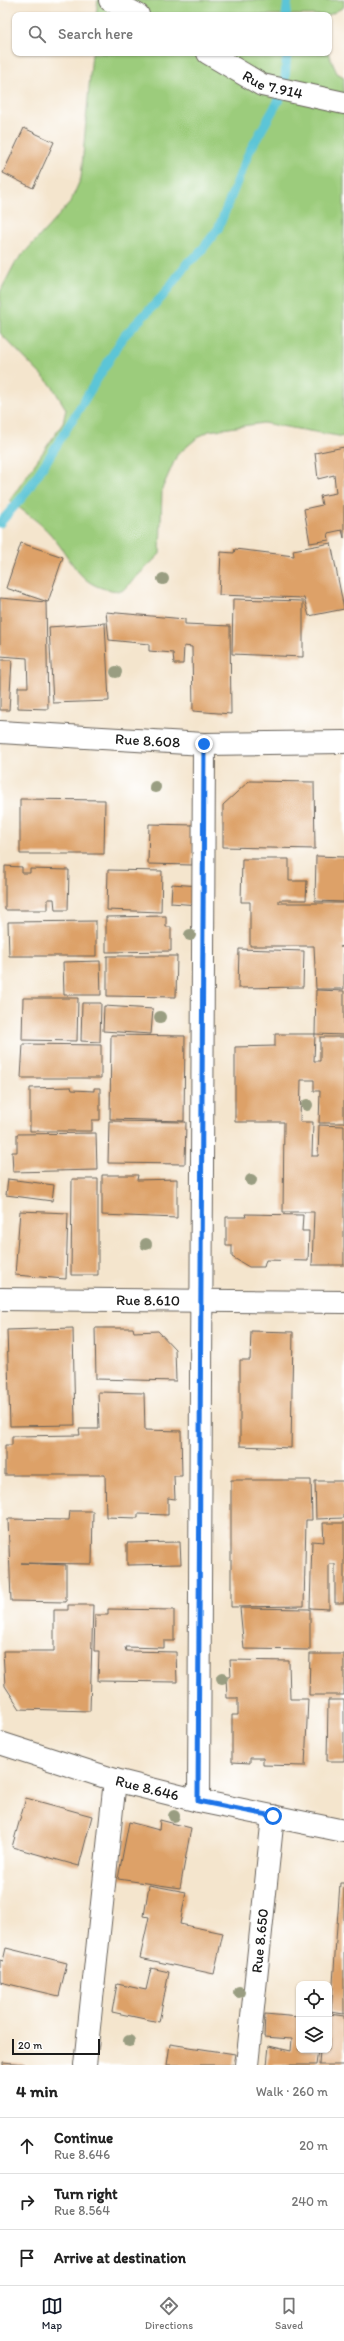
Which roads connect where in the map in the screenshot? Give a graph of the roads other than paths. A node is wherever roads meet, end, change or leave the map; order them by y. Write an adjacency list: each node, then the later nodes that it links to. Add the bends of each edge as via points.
1 (110, 0): 2 (street)
2 (132, 12)
3 (213, 56): 4 (street, Rue 7.914, via 262,85)
4 (344, 103)
5 (0, 732): 7 (street, Rue 8.608)
6 (344, 742): 7 (street, Rue 8.608)
7 (204, 744): 9 (street)
8 (0, 1299): 9 (street, Rue 8.610)
9 (202, 1301): 10 (street, Rue 8.610); 13 (street)
10 (344, 1302)
11 (0, 1744): 12 (street, Rue 8.646)
12 (115, 1780): 13 (street, Rue 8.646); 16 (street)
13 (198, 1801): 14 (street, Rue 8.646)
14 (273, 1816): 15 (street, Rue 8.646); 17 (street, Rue 8.650)
15 (344, 1831)
16 (85, 2065)
17 (247, 2065)

